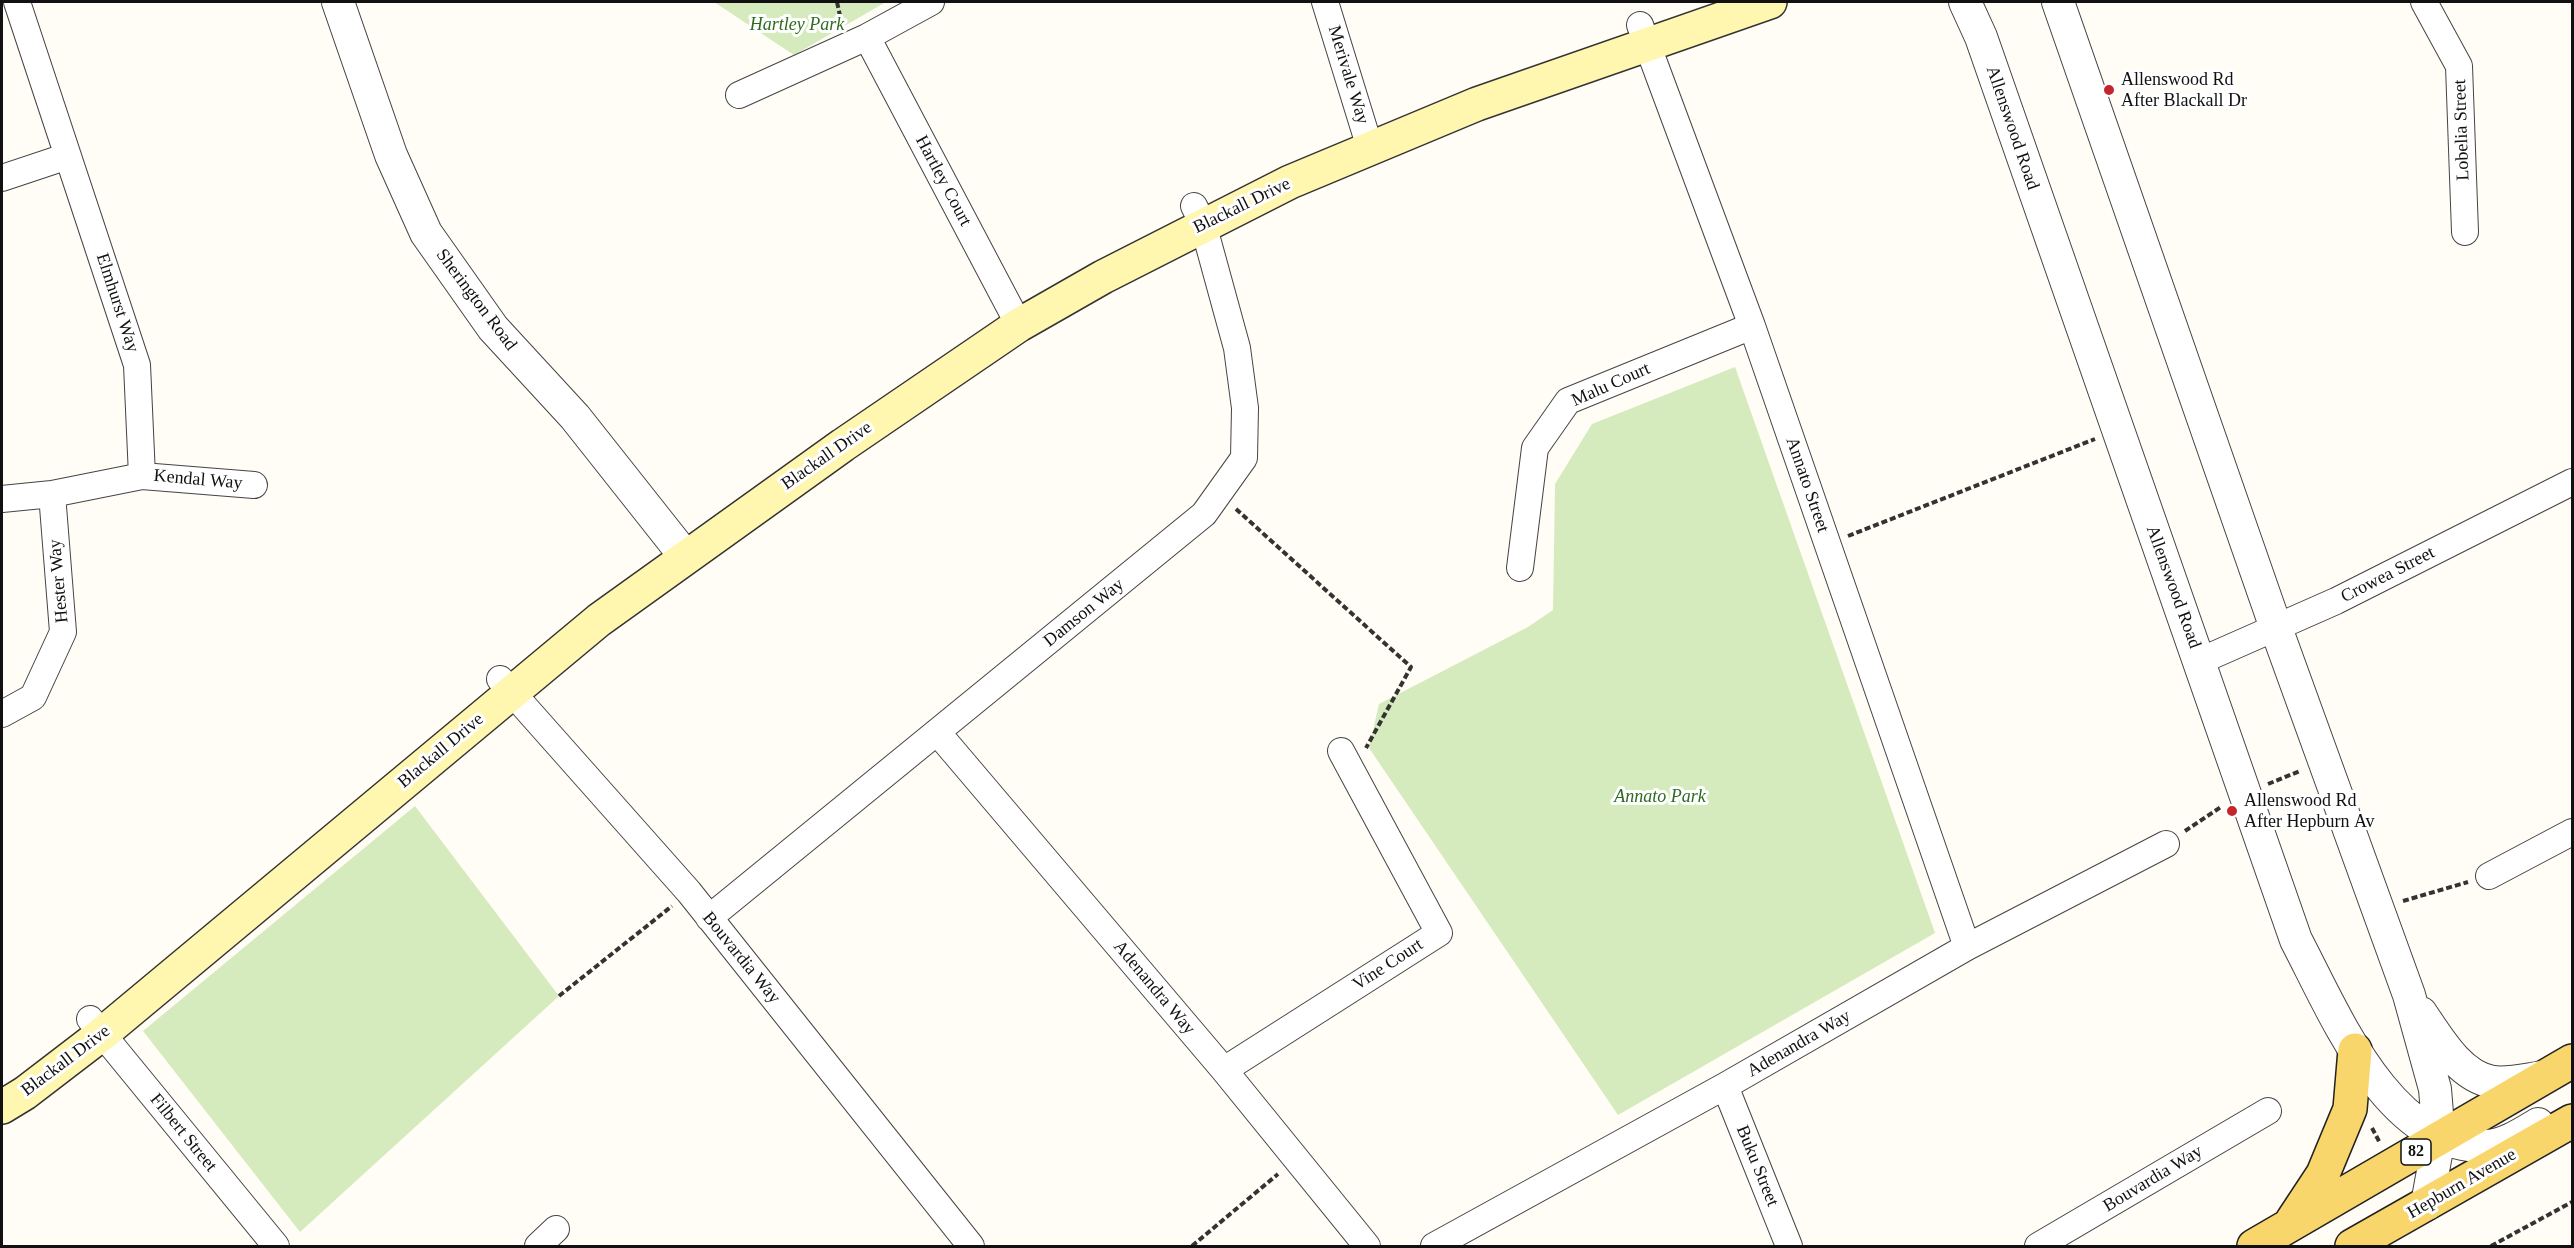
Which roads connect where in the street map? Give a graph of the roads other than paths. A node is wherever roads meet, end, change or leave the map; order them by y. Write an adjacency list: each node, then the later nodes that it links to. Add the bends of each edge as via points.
1 (17, 2): 15 (street, Elmhurst Way)
2 (338, 2): 26 (street, Sherington Road, via 391,155 426,233 493,328)
3 (359, 2): 26 (street, Sherington Road, via 409,151 450,232 504,309 609,427)
4 (931, 2): 12 (street)
5 (1325, 2): 14 (street, Merivale Way)
6 (1709, 2): 11 (main road, Blackall Drive)
7 (1770, 2): 11 (main road, Blackall Drive)
8 (1965, 2): 29 (street, Allenswood Road, via 1981,37)
9 (2058, 2): 28 (street)
10 (2424, 2): 18 (street, Lobelia Street, via 2459,66)
11 (1644, 35): 14 (main road, Blackall Drive, via 1477,104); 20 (street, Annato Street)
12 (867, 37): 13 (street); 19 (street, Hartley Court)
13 (739, 95)
14 (1367, 138): 17 (main road, Blackall Drive, via 1290,182)
15 (68, 156): 16 (street); 21 (street, Elmhurst Way, via 137,365)
16 (2, 178)
17 (1199, 215): 19 (main road, Blackall Drive); 32 (street, Damson Way, via 1237,348 1245,408 1244,458 1204,514)
18 (2465, 232)
19 (1015, 316): 26 (main road, Blackall Drive)
20 (1752, 326): 27 (street, Malu Court, via 1568,400 1535,448); 38 (street, Annato Street)
21 (142, 476): 23 (street, Kendal Way); 24 (street)
22 (2572, 482): 28 (street, Crowea Street)
23 (254, 485)
24 (52, 494): 25 (street); 31 (street, Hester Way, via 63,632 33,697)
25 (2, 499)
26 (689, 543): 30 (main road, Blackall Drive, via 599,620)
27 (1520, 568)
28 (2276, 628): 29 (street, Crowea Street); 39 (street)
29 (2200, 660): 41 (street, Allenswood Road, via 2296,939)
30 (506, 685): 37 (street, Bouvardia Way); 40 (main road, Blackall Drive)
31 (2, 714)
32 (937, 732): 37 (street, Damson Way); 43 (street, Adenandra Way)
33 (1347, 761): 43 (street, Vine Court, via 1439,933)
34 (2572, 832): 36 (street)
35 (2166, 844): 38 (street, Adenandra Way)
36 (2489, 876)
37 (710, 918): 57 (street, Bouvardia Way)
38 (1967, 947): 45 (street, Adenandra Way)
39 (2409, 995): 44 (street, via 2465,1069 2493,1082); 51 (street, via 2435,1089)
40 (96, 1027): 46 (main road, Blackall Drive); 48 (main road, Blackall Drive, via 25,1093); 55 (street, Filbert Street)
41 (2355, 1050): 51 (street, Allenswood Road, via 2400,1110); 53 (main road, via 2350,1109 2323,1174)
42 (2572, 1061): 44 (main road, 82)
43 (1224, 1070): 58 (street, Adenandra Way)
44 (2544, 1077): 51 (main road, 82)
45 (1725, 1086): 59 (street, Adenandra Way); 60 (street, Buku Street)
46 (2, 1088)
47 (2572, 1105): 51 (street, Allenswood Road, via 2495,1145)
48 (2, 1107)
49 (2268, 1111): 61 (street, Bouvardia Way)
50 (2572, 1121): 52 (main road, Hepburn Avenue)
51 (2439, 1138): 52 (street); 53 (main road, 82)
52 (2427, 1204): 63 (main road, Hepburn Avenue)
53 (2287, 1227): 62 (main road, 82)
54 (556, 1229): 56 (street)
55 (276, 1246)
56 (538, 1246)
57 (972, 1246)
58 (1367, 1246)
59 (1434, 1246)
60 (1789, 1246)
61 (2038, 1246)
62 (2254, 1246)
63 (2352, 1246)

